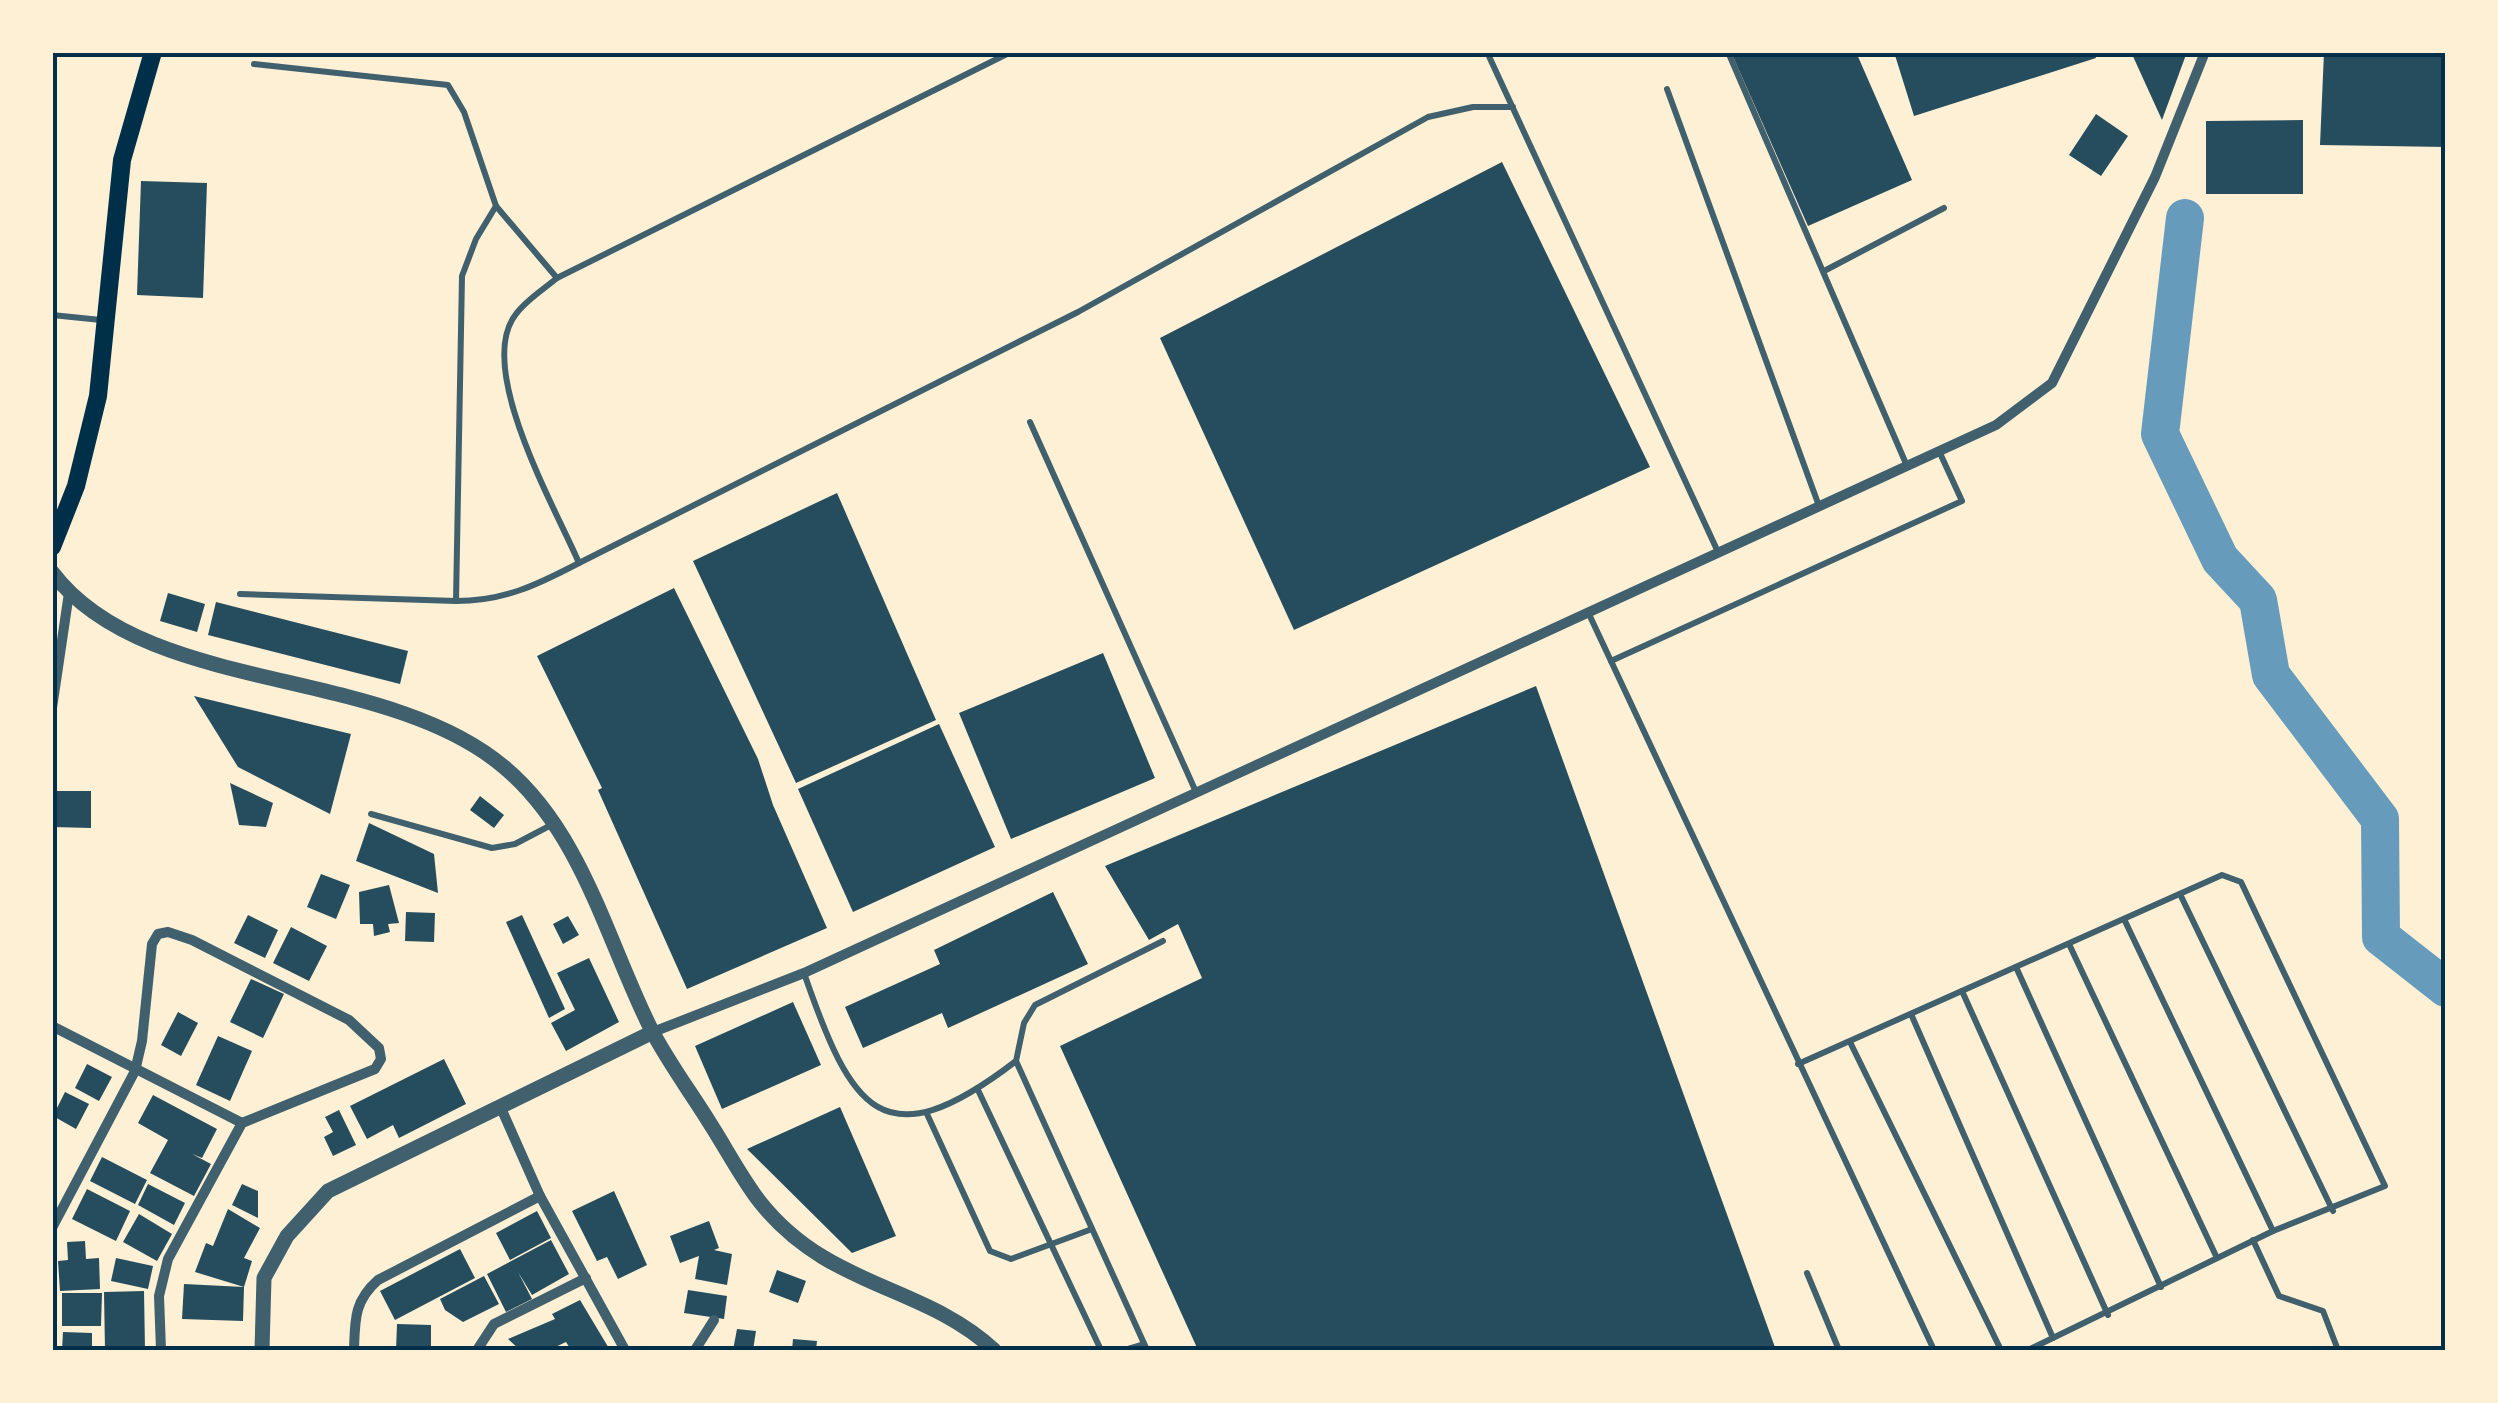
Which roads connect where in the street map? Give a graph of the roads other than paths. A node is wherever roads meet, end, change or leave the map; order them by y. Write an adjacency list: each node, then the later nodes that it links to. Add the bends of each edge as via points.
1 (154, 52): 14 (main road, via 122,160)
2 (1011, 52): 12 (lane)
3 (1487, 52): 8 (lane)
4 (1728, 52): 11 (lane)
5 (2204, 52): 16 (street, via 2155,177 2052,384 1996,425)
6 (254, 64): 9 (lane, via 448,85)
7 (1667, 89): 18 (lane)
8 (1512, 106): 20 (lane); 21 (lane, via 1428,118 1078,312)
9 (496, 206): 12 (lane); 25 (lane, via 462,276)
10 (1944, 208): 11 (lane)
11 (1826, 270): 17 (lane)
12 (557, 278): 21 (lane, via 514,316 503,353 505,388)
13 (52, 316): 14 (lane)
14 (106, 320): 19 (main road, via 88,444)
15 (1030, 422): 29 (lane)
16 (1938, 451): 17 (street); 27 (lane, via 1962,501)
17 (1907, 466): 18 (street)
18 (1819, 506): 20 (street)
19 (52, 547)
20 (1718, 552): 26 (street)
21 (580, 564): 25 (lane, via 523,593)
22 (52, 572): 23 (street)
23 (68, 594): 28 (street); 31 (street, via 121,631 448,731 503,766)
24 (240, 594): 25 (lane)
25 (456, 601)
26 (1588, 612): 27 (lane); 29 (street)
27 (1611, 661): 44 (lane)
28 (52, 708)
29 (1196, 792): 37 (street)
30 (371, 814): 31 (lane, via 492,848)
31 (556, 823): 41 (street)
32 (2180, 894): 33 (lane); 51 (lane); 51 (lane, via 2222,875 2241,882 2385,1186)
33 (2124, 919): 35 (lane); 54 (lane)
34 (1163, 941): 43 (lane, via 1036,1005 1024,1023)
35 (2069, 944): 36 (lane); 57 (lane)
36 (2016, 967): 38 (lane); 60 (lane)
37 (804, 973): 41 (street); 48 (lane, via 848,1083 874,1109 912,1118)
38 (1962, 991): 39 (lane); 61 (lane)
39 (1911, 1014): 42 (lane); 63 (lane)
40 (52, 1026): 45 (street)
41 (653, 1032): 47 (street); 71 (street, via 760,1202 800,1244 835,1268 957,1322)
42 (1850, 1041): 44 (lane); 76 (lane)
43 (1016, 1060): 46 (lane); 53 (lane)
44 (1798, 1064): 75 (lane)
45 (135, 1071): 49 (street); 49 (street, via 152,944 168,932 350,1020 379,1048 374,1069); 52 (street)
46 (978, 1090): 48 (lane); 56 (lane)
47 (501, 1108): 50 (street); 66 (street, via 328,1191 287,1236 264,1278)
48 (927, 1114): 56 (lane, via 990,1251 1011,1259)
49 (242, 1123): 65 (street, via 168,1260 159,1296)
50 (540, 1196): 59 (street); 67 (street, via 378,1280 362,1294 355,1314)
51 (2332, 1210): 54 (lane)
52 (52, 1228)
53 (1092, 1229): 56 (lane); 64 (lane)
54 (2273, 1231): 55 (lane)
55 (2253, 1240): 57 (lane); 78 (lane, via 2279,1296 2323,1311)
56 (1048, 1246): 72 (lane)
57 (2216, 1258): 60 (lane)
58 (1807, 1273): 74 (lane)
59 (586, 1278): 68 (street, via 494,1324); 69 (street)
60 (2161, 1286): 61 (lane)
61 (2108, 1315): 63 (lane)
62 (714, 1320): 70 (street)
63 (2053, 1338): 77 (lane)
64 (1146, 1348): 73 (lane)
65 (161, 1350)
66 (262, 1350)
67 (354, 1350)
68 (478, 1350)
69 (624, 1350)
70 (694, 1350)
71 (994, 1350)
72 (1101, 1350)
73 (1124, 1350)
74 (1839, 1350)
75 (1934, 1350)
76 (2001, 1350)
77 (2028, 1350)
78 (2338, 1350)

